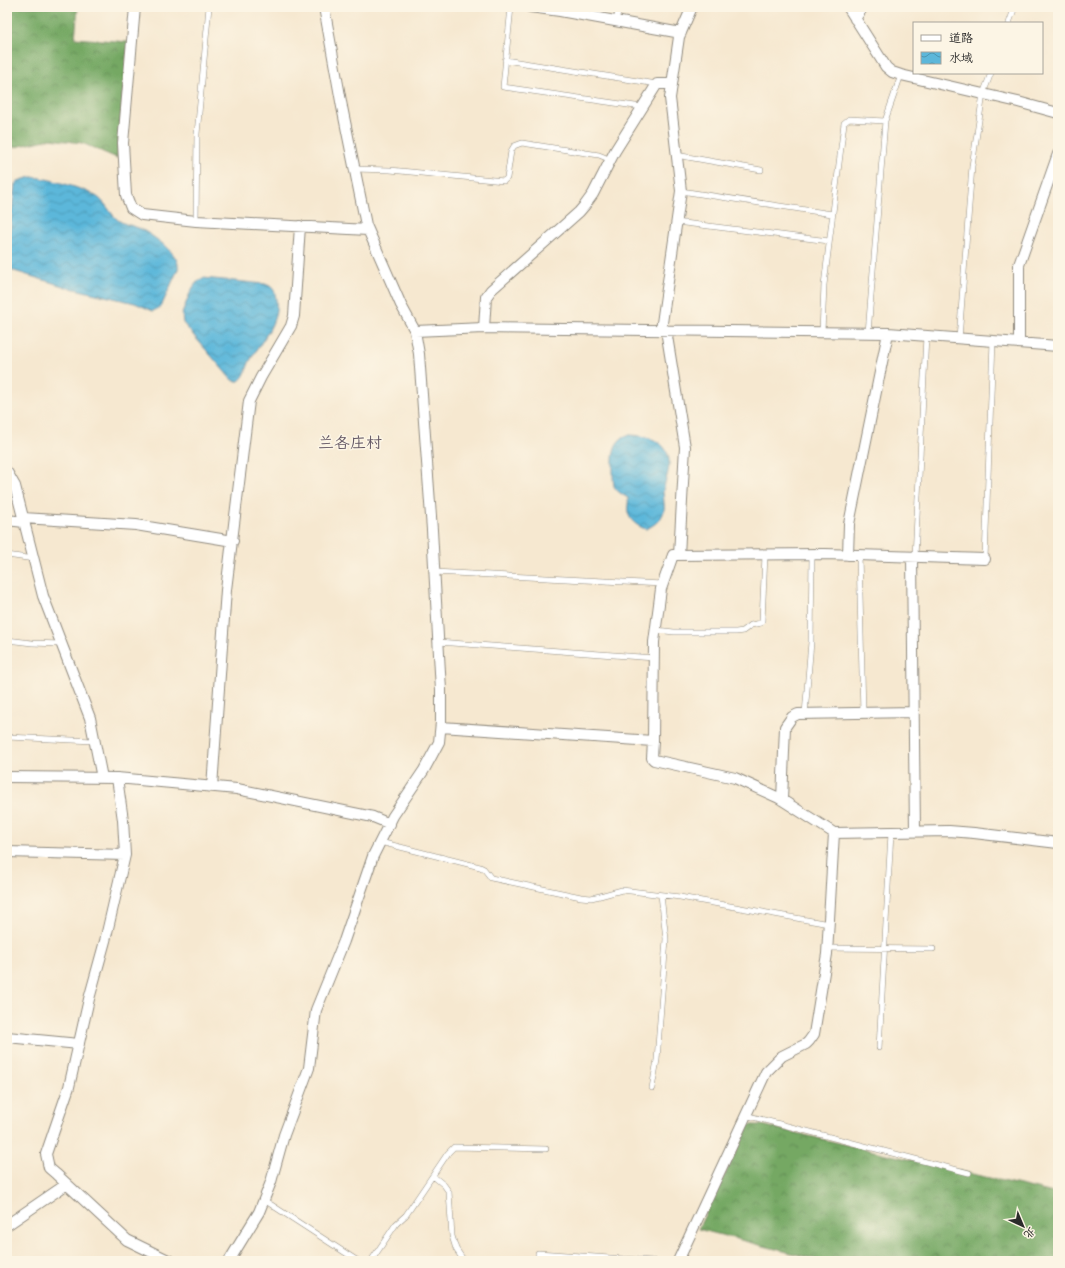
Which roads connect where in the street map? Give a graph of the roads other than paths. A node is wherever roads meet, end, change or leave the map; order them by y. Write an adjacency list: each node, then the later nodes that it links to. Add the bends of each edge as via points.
1 (135, 7): 32 (street, via 123,143 126,195 131,208 142,215)
2 (209, 7): 32 (lane, via 197,134)
3 (324, 7): 28 (street)
4 (512, 7): 16 (lane)
5 (530, 7): 11 (street)
6 (619, 7): 13 (lane)
7 (692, 7): 15 (street)
8 (848, 7): 12 (street)
9 (863, 7): 12 (street)
10 (1014, 7): 14 (lane)
11 (560, 9): 13 (street)
12 (855, 19): 18 (street, via 886,67)
13 (616, 21): 15 (street)
14 (1009, 22)
15 (681, 32): 20 (street)
16 (505, 60): 19 (lane); 22 (lane, via 503,87)
17 (991, 74): 21 (lane)
18 (901, 75): 21 (street); 24 (lane)
19 (656, 84): 20 (street); 22 (street)
20 (672, 84): 26 (street, via 670,98)
21 (984, 94): 23 (street); 44 (lane, via 972,166)
22 (642, 107): 27 (street)
23 (1058, 113)
24 (885, 121): 31 (lane, via 849,119 844,123); 41 (lane)
25 (1058, 154): 46 (street, via 1019,265)
26 (676, 155): 29 (lane); 30 (street)
27 (610, 160): 28 (lane, via 599,155 522,143 514,146 511,152 507,178 504,181); 37 (street, via 593,194 579,212 491,290 486,297)
28 (354, 169): 35 (street)
29 (762, 170)
30 (681, 191): 31 (lane); 33 (street)
31 (832, 214): 36 (lane)
32 (196, 221): 34 (street)
33 (676, 222): 36 (lane); 38 (street)
34 (300, 226): 35 (street); 51 (street, via 292,326 249,401)
35 (368, 230): 39 (street, via 400,305)
36 (829, 241): 40 (lane)
37 (484, 328): 38 (street); 39 (street)
38 (664, 330): 40 (street); 54 (street, via 685,447)
39 (415, 331): 61 (street, via 419,354)
40 (822, 332): 41 (street)
41 (868, 333): 42 (street)
42 (888, 333): 43 (street); 56 (street, via 849,524)
43 (926, 336): 44 (street); 58 (lane)
44 (959, 339): 45 (street)
45 (993, 341): 46 (street); 60 (lane)
46 (1019, 343): 47 (street)
47 (1058, 346)
48 (7, 472): 50 (street, via 15,486)
49 (7, 520): 50 (street)
50 (24, 520): 51 (street, via 136,525); 59 (street)
51 (233, 541): 78 (street, via 226,590)
52 (812, 554): 55 (street); 56 (street); 70 (lane, via 811,642)
53 (7, 555): 59 (lane)
54 (679, 555): 55 (street); 62 (street, via 673,554)
55 (764, 555): 63 (lane, via 761,622 736,632)
56 (848, 555): 57 (street)
57 (859, 556): 58 (street); 69 (lane)
58 (913, 557): 60 (street); 68 (street)
59 (34, 559): 66 (street, via 43,596)
60 (985, 559)
61 (434, 572): 62 (lane); 65 (street)
62 (662, 584): 63 (street)
63 (656, 630): 67 (street)
64 (7, 640): 66 (lane)
65 (437, 642): 67 (lane); 71 (street)
66 (61, 644): 73 (street, via 90,718)
67 (654, 658): 74 (street)
68 (914, 712): 69 (street); 81 (street)
69 (863, 713): 70 (street)
70 (805, 714): 79 (street, via 792,717 785,727)
71 (441, 727): 74 (street); 80 (street, via 435,751)
72 (7, 737): 73 (lane)
73 (94, 741): 76 (street)
74 (653, 741): 79 (street, via 654,760 736,778)
75 (7, 777): 76 (street)
76 (102, 778): 77 (street)
77 (116, 778): 78 (street); 87 (street, via 123,820)
78 (212, 787): 80 (street, via 237,789 373,817)
79 (782, 800): 82 (street)
80 (390, 824): 84 (street)
81 (915, 832): 83 (street); 85 (street, via 949,831)
82 (834, 833): 83 (street); 89 (street)
83 (891, 833): 91 (lane)
84 (380, 842): 88 (lane, via 480,866 491,878 581,897 591,898 622,890); 102 (street, via 316,1010 309,1068 284,1135)
85 (1058, 843)
86 (7, 852): 87 (street)
87 (125, 854): 94 (street)
88 (662, 895): 89 (lane); 96 (lane, via 666,939 657,1060)
89 (829, 924): 90 (street)
90 (827, 948): 91 (lane); 97 (street, via 814,1034 806,1044 789,1052 766,1072)
91 (885, 948): 92 (lane); 95 (lane)
92 (933, 949)
93 (7, 1037): 94 (street)
94 (79, 1044): 101 (street, via 69,1087 46,1154 49,1168)
95 (879, 1048)
96 (652, 1088)
97 (745, 1115): 99 (lane); 111 (street)
98 (546, 1149): 100 (lane, via 454,1147)
99 (969, 1173)
100 (433, 1176): 107 (lane); 108 (lane, via 449,1192 452,1236 456,1249)
101 (67, 1184): 103 (street); 104 (street, via 127,1240)
102 (264, 1200): 105 (street); 106 (lane)
103 (7, 1225)
104 (170, 1261)
105 (228, 1261)
106 (358, 1261)
107 (371, 1261)
108 (464, 1261)
109 (538, 1261): 110 (lane, via 538,1253)
110 (653, 1261)
111 (678, 1261)

